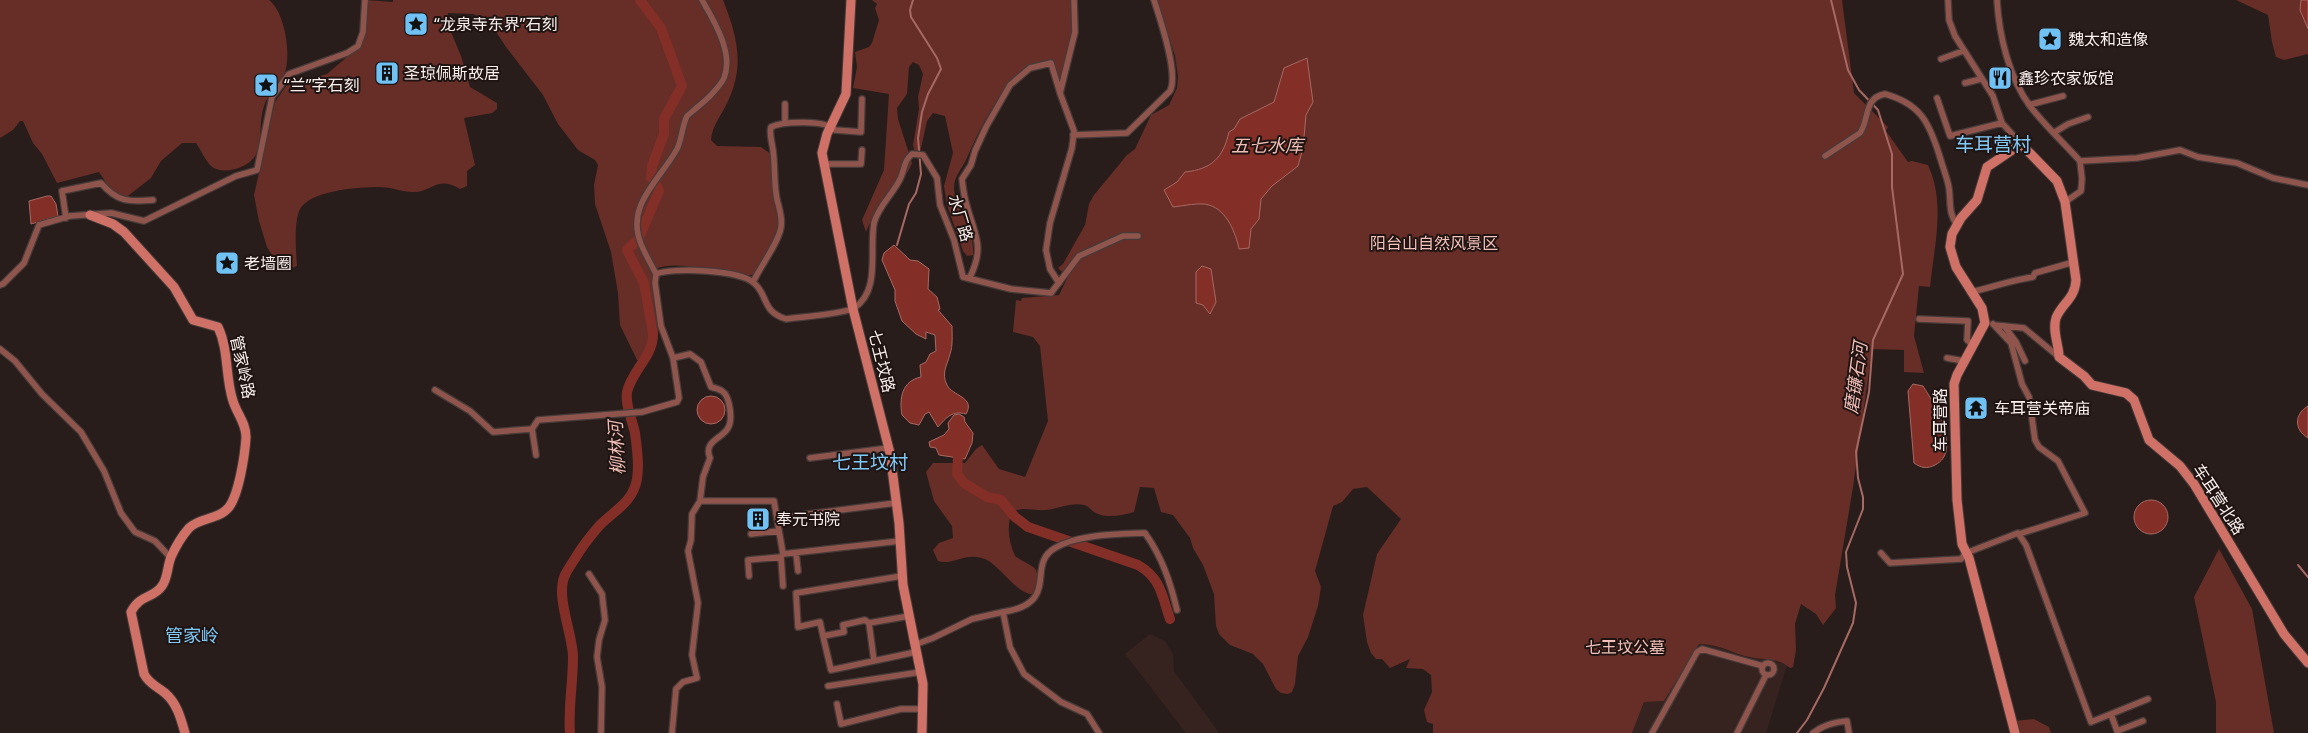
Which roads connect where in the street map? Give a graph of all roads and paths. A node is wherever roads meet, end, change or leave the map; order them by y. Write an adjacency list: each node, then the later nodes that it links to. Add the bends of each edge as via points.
1 (366, 0): 32 (street, via 364,32 358,46 289,74 272,97 257,170 236,176 144,221 111,213)
2 (702, 0): 37 (street, via 726,54 724,78 700,107 688,115 676,149 639,207 636,223 640,242)
3 (851, 0): 21 (street, 七王坟路, via 846,94)
4 (1074, 0): 12 (street, via 1075,32)
5 (1154, 0): 23 (street, via 1172,66 1173,86 1170,91 1128,132)
6 (1948, 0): 8 (street, via 1949,20)
7 (1997, 0): 17 (street, via 2010,64)
8 (1963, 51): 9 (street); 10 (street)
9 (1941, 59)
10 (1980, 79): 11 (street); 19 (street, via 1994,97)
11 (1965, 83)
12 (1060, 93): 23 (street); 38 (street, via 1051,63 1030,68 1010,85 986,127 962,179 966,205 978,238 977,264)
13 (2063, 96): 17 (street)
14 (1938, 98): 19 (street, via 1950,136)
15 (862, 99): 21 (street, via 861,132 835,130)
16 (785, 104): 20 (street)
17 (2029, 105): 22 (street)
18 (2088, 117): 22 (street)
19 (2002, 123): 24 (street)
20 (785, 124): 21 (street); 39 (street, via 774,125 770,131 775,191 782,215 781,229)
21 (831, 125): 28 (street, 七王坟路, via 822,154)
22 (2055, 132): 27 (street)
23 (1073, 135): 40 (street, via 1046,250 1050,269)
24 (2021, 144): 31 (street, via 2057,181); 34 (street, via 1987,167 1977,200)
25 (862, 150): 28 (street, via 861,164)
26 (1825, 156): 34 (street, via 1860,132 1868,105 1873,100 1880,95 1891,96 1927,121 1949,187 1950,215)
27 (2080, 161): 29 (street, via 2137,158 2180,150 2198,157 2237,163 2272,178); 31 (street, via 2081,191)
28 (824, 164): 43 (street, 七王坟路)
29 (2308, 185)
30 (153, 200): 33 (street, via 135,202 116,198 101,183 80,187 62,191)
31 (2065, 202): 36 (street)
32 (90, 215): 33 (street); 70 (street, 管家岭路, via 124,232 174,287 193,320 218,327 224,338 233,402 246,436 239,481 230,505 216,517 190,527)
33 (66, 218): 41 (street, via 39,225 24,263)
34 (1957, 225): 42 (street, via 1952,234 1951,252)
35 (1138, 236): 40 (street, via 1123,236 1079,256)
36 (2074, 262): 42 (street, via 2035,273 2033,277 2012,280 2002,286); 51 (street, via 2076,291 2057,317 2055,326)
37 (656, 274): 39 (street, via 665,270 700,272 739,276); 49 (street, via 661,326)
38 (970, 277): 40 (street, via 978,282 1038,293 1051,293); 43 (street, 水厂路, via 963,277 954,240 940,205 933,169 923,155 912,154 875,220 871,284 865,298)
39 (753, 282): 43 (street, via 776,316 786,319)
40 (1059, 283)
41 (0, 285)
42 (1970, 292): 45 (street)
43 (853, 309): 56 (street, 七王坟路)
44 (1919, 319): 47 (street, via 1968,321 1967,340)
45 (1989, 324): 46 (street); 47 (street, 车耳营路); 64 (street, via 2011,343 2022,384 2029,397 2035,440 2058,461 2085,513)
46 (2005, 327): 51 (street, via 2030,331); 53 (street)
47 (1973, 345): 52 (street, 车耳营路)
48 (0, 350): 70 (street, via 15,361 42,394 81,432 104,471 121,513 136,532 155,541)
49 (673, 358): 55 (street, via 677,402 642,412 538,420); 59 (street, via 695,356 701,362 711,387 722,390 729,404 730,425 712,441)
50 (1947, 358): 52 (street)
51 (2059, 358): 83 (street, 车耳营北路, via 2092,385 2126,393 2134,400 2149,440 2180,466 2194,484 2284,634)
52 (1964, 361): 68 (street, 车耳营路, via 1953,396 1956,500)
53 (2025, 361)
54 (435, 390): 55 (street, via 470,411 493,432)
55 (532, 429): 57 (street)
56 (889, 448): 58 (street); 60 (street, 七王坟路)
57 (536, 455)
58 (810, 458)
59 (700, 501): 61 (street, via 774,501); 95 (street, via 692,514 688,551 698,603 692,655 697,678 683,682 676,689)
60 (896, 503): 61 (street); 65 (street, 七王坟路)
61 (777, 518): 62 (street)
62 (779, 531): 63 (street); 69 (street)
63 (751, 534)
64 (2019, 534): 68 (street, via 2014,533); 91 (street, via 2026,545 2091,722)
65 (900, 541): 66 (street); 74 (street, 七王坟路)
66 (796, 553): 69 (street); 71 (street)
67 (1882, 553): 68 (street, via 1890,563 1960,558)
68 (1966, 553): 102 (street, 车耳营路)
69 (782, 556): 73 (street, via 748,560); 75 (street)
70 (171, 558): 93 (street, 管家岭路, via 160,589 135,604 130,617 144,674 174,703)
71 (798, 571)
72 (589, 574): 94 (street, via 602,594 605,620 597,657 602,687)
73 (748, 576)
74 (902, 576): 78 (street, 七王坟路); 80 (street, via 796,593 798,627 820,622)
75 (783, 586)
76 (1177, 610): 77 (street, via 1169,577 1157,549 1145,533 1076,540 1054,548 1044,560 1038,596 1028,605)
77 (1002, 612): 81 (street, via 972,619); 97 (street, via 1010,647 1024,674 1060,702 1087,714)
78 (909, 616): 79 (street); 81 (street, 七王坟路)
79 (869, 623): 80 (street, via 865,620 843,625 844,632); 82 (street)
80 (823, 636): 82 (street, via 831,670)
81 (915, 648): 82 (street); 85 (street, 七王坟路)
82 (874, 661)
83 (2308, 663)
84 (1763, 666): 86 (street); 86 (street, via 1769,663 1774,667 1773,673); 98 (street, via 1702,648)
85 (921, 672): 87 (street); 90 (street, 七王坟路)
86 (1766, 675): 99 (street)
87 (828, 686)
88 (2148, 699): 91 (street)
89 (837, 704): 90 (street, via 840,724 901,709)
90 (923, 709): 96 (street, 七王坟路)
91 (2111, 714): 92 (street, via 2117,731)
92 (2143, 721)
93 (186, 733)
94 (601, 733)
95 (672, 733)
96 (922, 733)
97 (1099, 733)
98 (1652, 733)
99 (1737, 733)
100 (1813, 733): 101 (street, via 1820,727 1847,721)
101 (1849, 733)
102 (2015, 733)

